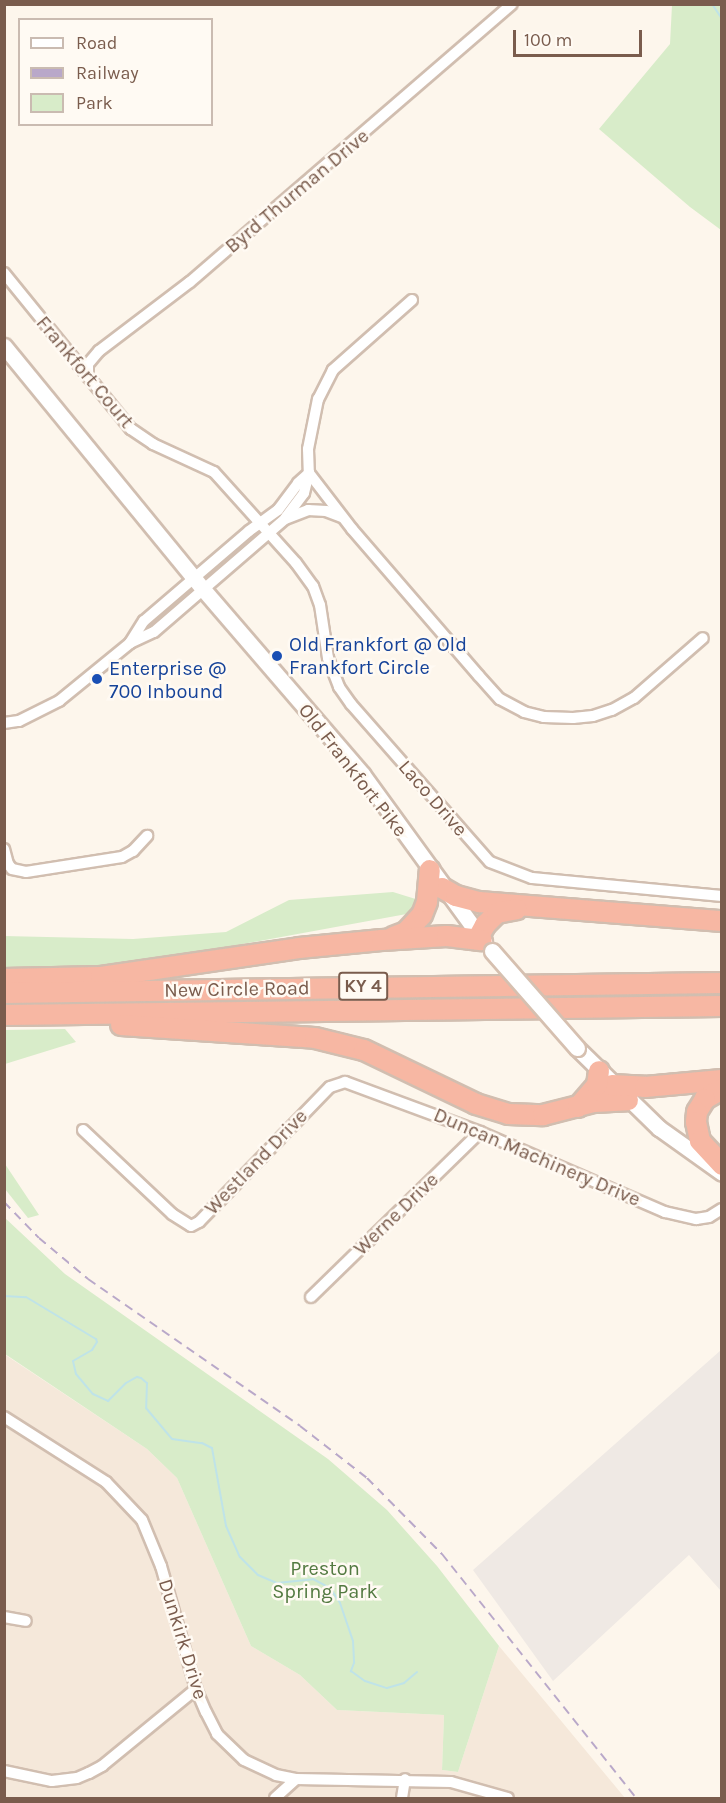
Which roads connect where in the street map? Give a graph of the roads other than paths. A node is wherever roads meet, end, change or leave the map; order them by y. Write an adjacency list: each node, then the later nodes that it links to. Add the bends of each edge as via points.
1 (512, 4): 5 (street, Byrd Thurman Drive, via 197,276 99,351 87,364)
2 (4, 273): 5 (street, Frankfort Court)
3 (412, 300): 6 (street, via 333,370 318,399 308,449)
4 (4, 346): 11 (main road, Old Frankfort Pike)
5 (88, 377): 9 (street, Frankfort Court, via 131,429 153,444 214,472)
6 (309, 473): 7 (street); 8 (street, via 304,493); 9 (street, via 278,510)
7 (343, 518): 8 (street, via 326,511 308,510); 12 (street, via 500,699 524,712 573,718 612,710 634,698)
8 (285, 519): 10 (street)
9 (261, 522): 10 (street, Frankfort Court); 11 (street)
10 (269, 531): 11 (street); 18 (street, Laco Drive, via 313,586 328,658 339,687 490,862 532,878)
11 (198, 584): 13 (street, via 154,632 129,643 59,701 19,721); 16 (main road, Old Frankfort Pike, via 362,774)
12 (703, 638)
13 (4, 723)
14 (147, 836): 15 (street, via 134,851 122,857 26,872 8,864)
15 (4, 849)
16 (430, 870): 17 (main road, Old Frankfort Pike); 21 (highway, via 427,902 417,924)
17 (442, 888): 19 (highway, via 469,901); 22 (main road, Old Frankfort Pike)
18 (722, 896)
19 (526, 908): 20 (highway); 22 (highway, via 497,913 485,925)
20 (722, 921)
21 (382, 940): 22 (highway, via 447,936); 23 (highway, via 101,977)
22 (484, 943): 29 (main road, Old Frankfort Pike, bridge)
23 (4, 979)
24 (722, 983): 25 (highway, New Circle Road / KY 4)
25 (4, 993)
26 (722, 1006): 27 (highway, New Circle Road / KY 4)
27 (88, 1013): 28 (highway, New Circle Road / KY 4); 34 (highway, via 117,1025 315,1038 364,1050 502,1113 543,1115)
28 (4, 1015)
29 (605, 1078): 30 (highway, via 645,1087); 33 (main road, Old Frankfort Pike); 34 (highway)
30 (722, 1080)
31 (352, 1083): 35 (street, Westland Drive, via 330,1086 191,1226 172,1214); 36 (street, Duncan Machinery Drive)
32 (722, 1089): 37 (highway, via 700,1106 696,1126 700,1141)
33 (628, 1100): 34 (highway, via 599,1101); 38 (main road, Old Frankfort Pike, via 658,1128)
34 (578, 1107)
35 (82, 1130)
36 (480, 1132): 39 (street, Duncan Machinery Drive, via 665,1212 696,1219); 40 (street, Werne Drive)
37 (722, 1165)
38 (722, 1173)
39 (722, 1209)
40 (311, 1297)
41 (4, 1416): 44 (street, Dunkirk Drive, via 106,1482 142,1520 161,1566)
42 (4, 1617): 43 (street)
43 (26, 1621)
44 (196, 1689): 45 (street, via 89,1773 52,1781); 46 (street, Dunkirk Drive, via 217,1734 230,1748 258,1768)
45 (4, 1771)
46 (296, 1779): 47 (street, Dunkirk Drive); 48 (street)
47 (405, 1779): 49 (street); 50 (street, Dunkirk Drive, via 451,1782)
48 (275, 1798)
49 (402, 1798)
50 (508, 1798)

